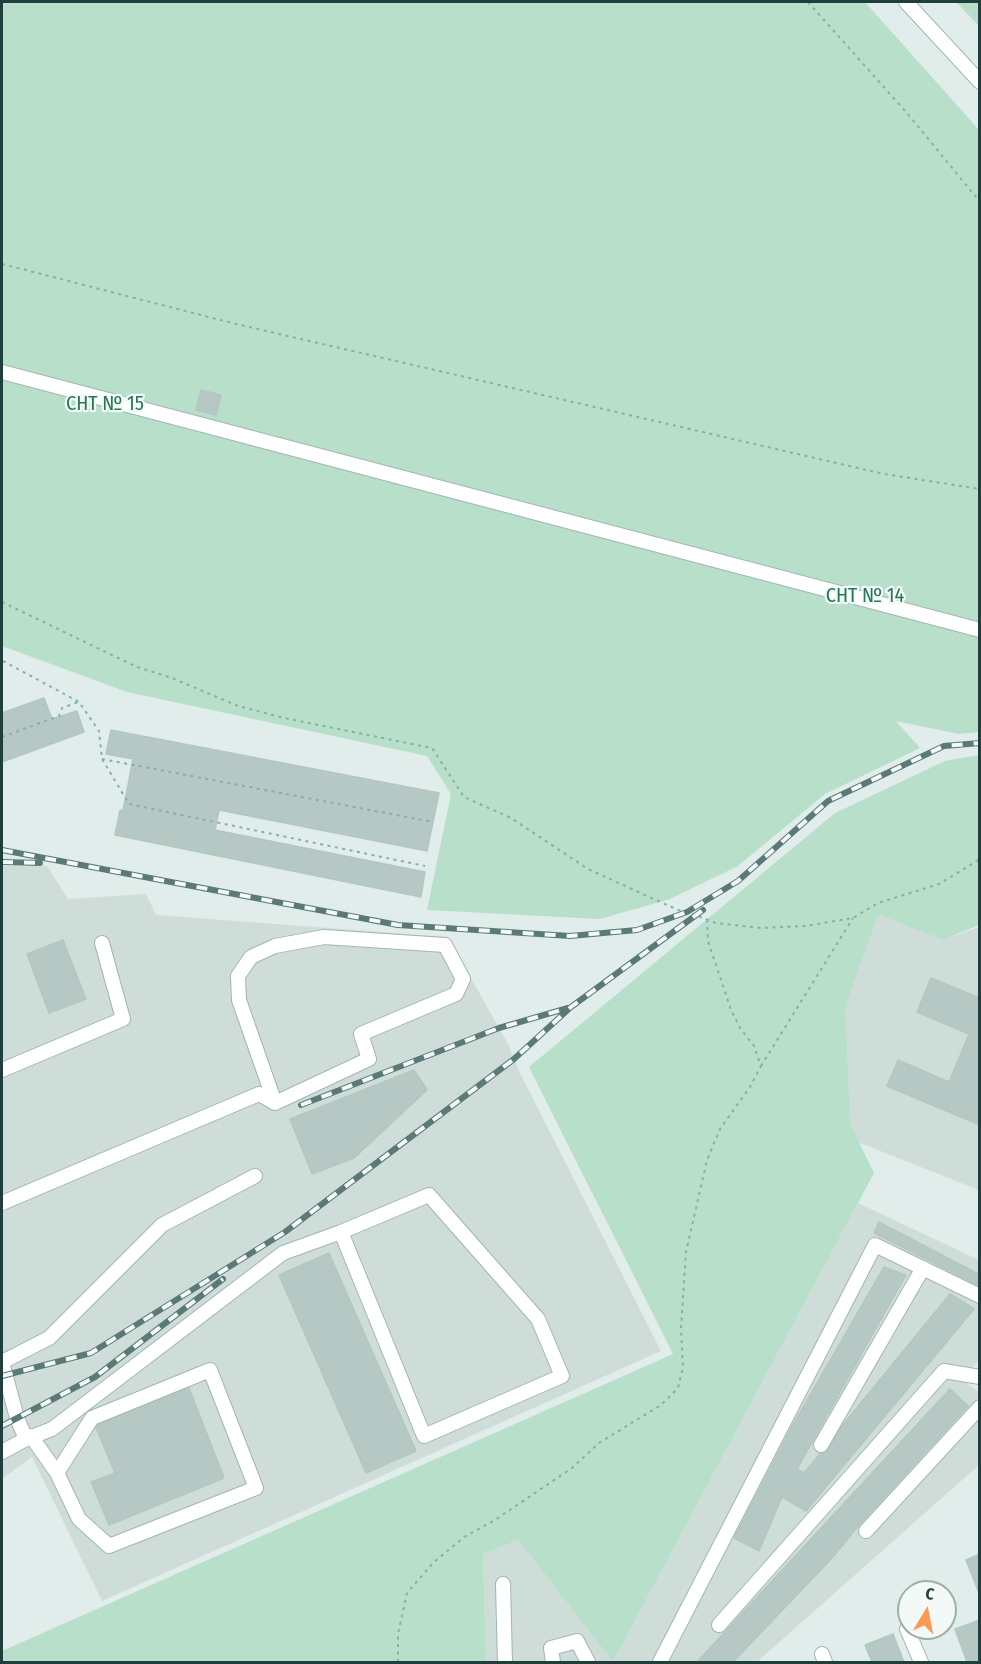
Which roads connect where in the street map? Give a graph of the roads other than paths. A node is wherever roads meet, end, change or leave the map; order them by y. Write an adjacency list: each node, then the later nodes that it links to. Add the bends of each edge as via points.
1 (906, 2): 2 (lane)
2 (980, 82)
3 (2, 372): 4 (lane)
4 (980, 630)
5 (102, 943): 6 (lane, via 123,1020)
6 (2, 1070)
7 (275, 1103): 7 (lane, via 369,1059 362,1034 456,994 463,979 445,945 324,938 275,946 251,957 238,976 239,1000); 9 (lane, via 259,1094)
8 (255, 1176): 13 (lane, via 162,1225 49,1338)
9 (2, 1203)
10 (341, 1232): 10 (lane, via 429,1195 538,1319 562,1376 424,1436); 16 (lane, via 283,1253 52,1429)
11 (923, 1268): 12 (lane); 17 (lane); 27 (lane, via 875,1245)
12 (980, 1296)
13 (2, 1362): 16 (lane, via 17,1418)
14 (980, 1377): 22 (lane, via 944,1371)
15 (980, 1407): 20 (lane)
16 (28, 1437): 18 (lane); 19 (lane)
17 (821, 1445)
18 (2, 1452)
19 (57, 1473): 19 (lane, via 79,1519 109,1546 256,1488 210,1370 92,1418)
20 (866, 1532)
21 (503, 1584): 24 (lane)
22 (718, 1625)
23 (912, 1640): 28 (lane)
24 (505, 1662)
25 (553, 1662): 26 (lane, via 551,1648 577,1641)
26 (588, 1662)
27 (660, 1662)
28 (921, 1662)

